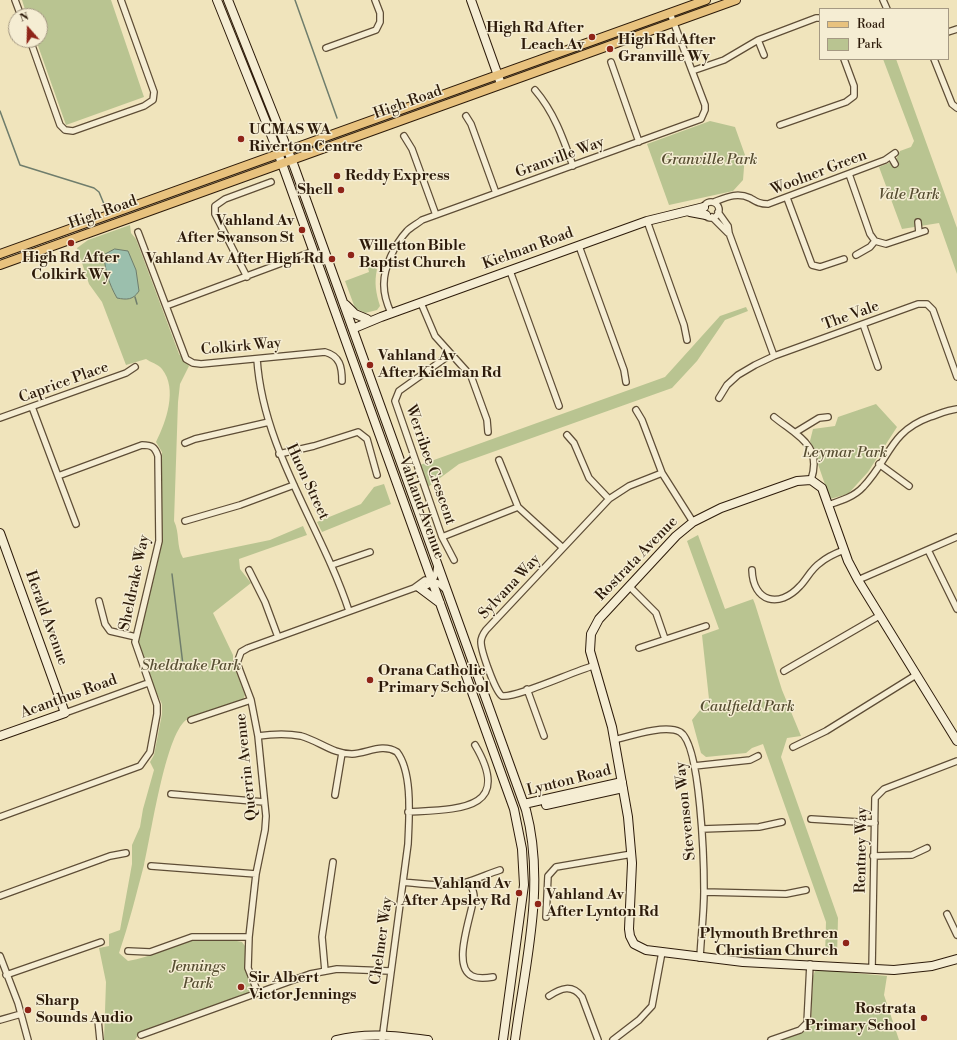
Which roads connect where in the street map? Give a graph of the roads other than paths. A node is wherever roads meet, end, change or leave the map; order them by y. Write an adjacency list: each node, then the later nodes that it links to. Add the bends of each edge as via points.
1 (121, 0): 13 (street, via 154,92 153,100 144,106 73,131 65,130 60,125)
2 (217, 0): 29 (main road, Vahland Avenue)
3 (228, 0): 28 (main road, Vahland Avenue)
4 (375, 0): 14 (street, via 380,13 380,22 376,30)
5 (471, 0): 20 (main road)
6 (477, 0): 20 (main road)
7 (706, 0): 9 (main road, High Road)
8 (736, 0): 11 (main road, High Road)
9 (670, 13): 11 (street, Granville Way); 20 (main road, High Road)
10 (819, 18): 12 (street)
11 (674, 22): 19 (street, Granville Way); 21 (main road, High Road)
12 (758, 40): 15 (street); 19 (street, via 724,60)
13 (33, 48)
14 (326, 48)
15 (764, 55)
16 (844, 60): 25 (street, via 854,86 854,96 846,102)
17 (934, 60): 23 (street, via 952,104)
18 (611, 62): 27 (street)
19 (692, 71): 27 (street, Granville Way, via 704,105 704,115 698,121)
20 (500, 74): 21 (main road); 28 (main road, High Road)
21 (504, 84): 30 (main road, High Road)
22 (535, 90): 33 (street, via 554,118)
23 (957, 108)
24 (466, 116): 36 (street)
25 (780, 125)
26 (404, 136): 42 (street, via 412,149)
27 (639, 142): 33 (street, Granville Way)
28 (288, 150): 29 (main road, High Road); 30 (main road, Vahland Avenue)
29 (279, 153): 31 (main road, Vahland Avenue); 50 (main road, High Road)
30 (292, 159): 31 (main road, High Road); 56 (main road, Vahland Avenue)
31 (282, 163): 49 (main road, Vahland Avenue); 53 (main road, High Road)
32 (895, 164): 34 (street, Woolner Green, via 893,155)
33 (573, 166): 36 (street, Granville Way)
34 (849, 174): 38 (street, Woolner Green); 47 (street, via 870,234)
35 (271, 182): 55 (street, via 225,199 215,206 215,214)
36 (496, 193): 42 (street, Granville Way)
37 (731, 195): 38 (street, Woolner Green, via 743,196 763,204); 39 (street); 40 (street)
38 (787, 198): 52 (street, via 812,265 820,267)
39 (714, 202): 40 (street); 41 (street, via 709,202)
40 (719, 210): 41 (street); 46 (street)
41 (707, 213): 43 (main road, Kielman Road, via 673,213); 46 (street)
42 (436, 215): 59 (street, Granville Way, via 422,220 407,231 395,249 384,277 385,297)
43 (647, 222): 48 (main road, Kielman Road); 65 (street)
44 (918, 222): 47 (street, via 922,232 886,244)
45 (138, 232): 58 (street, Colkirk Way)
46 (729, 233): 68 (street)
47 (875, 241): 51 (street)
48 (579, 246): 54 (main road, Kielman Road); 74 (street, via 624,370)
49 (314, 251): 55 (street); 60 (main road, Vahland Avenue)
50 (0, 254)
51 (856, 255)
52 (844, 259)
53 (0, 265)
54 (510, 271): 57 (main road, Kielman Road); 76 (street)
55 (247, 277): 58 (street)
56 (344, 302): 62 (main road, via 355,314); 64 (main road, Vahland Avenue)
57 (421, 302): 59 (main road, Kielman Road); 66 (street, via 435,336)
58 (166, 306): 69 (street, Colkirk Way, via 182,354 189,361 201,364)
59 (390, 313): 61 (main road, Kielman Road)
60 (336, 315): 64 (main road); 67 (main road, Vahland Avenue)
61 (381, 317): 62 (main road, Kielman Road); 64 (main road, Kielman Road)
62 (367, 319): 64 (main road, Kielman Road)
63 (863, 324): 68 (street, The Vale); 71 (street); 72 (street, The Vale, via 918,304 927,304 933,310)
64 (355, 328): 67 (main road, via 349,334); 111 (main road, Vahland Avenue)
65 (687, 340)
66 (451, 354): 84 (street, via 471,376 487,420); 105 (street, Werribee Crescent, via 399,392 395,401)
67 (351, 355): 116 (main road, Vahland Avenue)
68 (774, 356): 75 (street, The Vale, via 738,375 727,385)
69 (257, 359): 73 (street, Colkirk Way, via 316,353 331,354 339,361); 83 (street, Huon Street)
70 (135, 367): 77 (street, Caprice Place, via 126,373)
71 (878, 367)
72 (957, 377)
73 (342, 382)
74 (626, 382)
75 (719, 398)
76 (559, 406)
77 (32, 407): 82 (street, Caprice Place); 93 (street)
78 (957, 409): 90 (street, via 920,420 908,428 897,438)
79 (636, 410): 91 (street)
80 (774, 417): 85 (street)
81 (828, 417): 85 (street, via 819,418)
82 (0, 418)
83 (269, 422): 87 (street); 88 (street, Huon Street)
84 (488, 432)
85 (796, 432): 94 (street, via 806,441 813,459)
86 (567, 435): 97 (street, via 574,443 589,478)
87 (185, 443)
88 (279, 454): 92 (street, via 358,432 367,439); 95 (street, Huon Street)
89 (499, 460): 99 (street)
90 (879, 464): 96 (street); 98 (street, via 863,488)
91 (662, 473): 97 (street, Sylvana Way, via 629,486); 101 (street)
92 (377, 475)
93 (58, 476): 102 (street); 126 (street, Sheldrake Way, via 142,445 151,445 156,449 159,541)
94 (811, 480): 98 (main road, via 822,488); 101 (main road, Rostrata Avenue, via 797,481 721,508)
95 (294, 485): 100 (street, via 240,505); 112 (street, Huon Street)
96 (909, 486)
97 (609, 499): 106 (street, Sylvana Way)
98 (828, 505): 107 (main road)
99 (518, 507): 105 (street); 106 (street)
100 (185, 521)
101 (693, 522): 117 (main road, Rostrata Avenue, via 676,536)
102 (76, 524)
103 (0, 533): 136 (main road, Herald Avenue)
104 (957, 536): 108 (street)
105 (442, 537): 110 (street, Werribee Crescent)
106 (563, 548): 134 (street, Sylvana Way, via 486,630 481,640 499,694 505,696)
107 (844, 550): 114 (street, via 821,561 793,592 777,599 765,598 757,591); 115 (main road)
108 (928, 550): 115 (street); 122 (street)
109 (370, 552): 112 (street)
110 (454, 560)
111 (438, 564): 116 (street); 119 (main road, Vahland Avenue)
112 (332, 565): 123 (street, Huon Street)
113 (249, 570): 127 (street)
114 (752, 570)
115 (858, 580): 124 (main road)
116 (433, 582): 118 (street, Querrin Avenue, via 425,580); 119 (street); 121 (main road, Vahland Avenue)
117 (629, 586): 128 (street, via 656,613); 130 (main road, Rostrata Avenue, via 594,626 590,641)
118 (417, 588): 121 (main road); 123 (street, Querrin Avenue)
119 (447, 590): 154 (main road, Vahland Avenue)
120 (99, 601): 126 (street, via 105,624 110,631)
121 (440, 604): 150 (main road, Vahland Avenue)
122 (957, 609)
123 (349, 611): 127 (street, Querrin Avenue)
124 (879, 616): 131 (street); 132 (main road)
125 (706, 626): 128 (street)
126 (136, 637): 133 (street, Sheldrake Way, via 136,647)
127 (278, 637): 135 (street, Querrin Avenue, via 248,648 241,652 238,658 238,669)
128 (665, 639): 129 (street)
129 (639, 648)
130 (592, 666): 134 (street, Sylvana Way); 141 (main road, Rostrata Avenue, via 607,706)
131 (784, 671)
132 (916, 675): 142 (main road); 144 (street, via 832,727)
133 (148, 683): 136 (street, Acanthus Road); 156 (street, Sheldrake Way, via 157,714 150,752 140,766)
134 (527, 690): 140 (street)
135 (251, 700): 137 (street); 139 (street, Querrin Avenue)
136 (65, 713): 138 (main road, Acanthus Road)
137 (191, 720)
138 (0, 736)
139 (258, 736): 145 (street, Chelmer Way, via 301,736); 153 (street, Querrin Avenue)
140 (544, 736)
141 (614, 740): 148 (street, Stevenson Way, via 674,730 684,735 688,741); 149 (main road, Rostrata Avenue)
142 (957, 741)
143 (475, 745): 155 (street, via 488,776 489,787 485,796 450,809)
144 (793, 747)
145 (342, 753): 152 (street); 155 (street, Chelmer Way, via 366,752 385,747 397,752 406,772)
146 (758, 756): 148 (street, via 750,760)
147 (957, 761): 159 (street, Rentney Way, via 884,789 875,798)
148 (694, 766): 160 (street, Stevenson Way)
149 (623, 785): 154 (main road, Lynton Road); 164 (main road, Rostrata Avenue)
150 (508, 791): 154 (main road, Lynton Road); 162 (main road, Vahland Avenue)
151 (170, 794): 153 (street)
152 (335, 795)
153 (264, 802): 169 (street, Querrin Avenue, via 265,830)
154 (524, 807): 162 (main road, Lynton Road, via 520,816 525,844); 203 (main road, Vahland Avenue, via 533,842 535,884)
155 (408, 812): 171 (street, Chelmer Way, via 408,844)
156 (0, 817)
157 (812, 819): 159 (street)
158 (782, 822): 160 (street, via 760,827)
159 (875, 823): 165 (street, Rentney Way)
160 (702, 829): 173 (street, Stevenson Way)
161 (927, 848): 165 (street, via 912,855)
162 (522, 849): 202 (main road, Vahland Avenue, via 523,898)
163 (126, 853): 174 (street, via 110,856)
164 (632, 854): 176 (street, via 556,867 548,876); 181 (main road, Rostrata Avenue, via 629,929 631,940 639,948)
165 (873, 856): 186 (street, Rentney Way)
166 (333, 862): 187 (street, via 322,937)
167 (151, 866): 169 (street)
168 (500, 870): 170 (street)
169 (256, 874): 178 (street, Querrin Avenue)
170 (470, 881): 171 (street, via 438,885); 190 (street, via 474,895 462,959 465,971 472,976)
171 (403, 882): 188 (street, Chelmer Way)
172 (806, 890): 173 (street, via 786,894)
173 (704, 892): 183 (street, Stevenson Way)
174 (0, 896)
175 (947, 914): 177 (street)
176 (546, 917)
177 (957, 935)
178 (249, 937): 180 (street, via 192,937 150,952); 191 (street, Querrin Avenue, via 248,968)
179 (101, 942): 189 (street)
180 (128, 951)
181 (662, 952): 183 (main road); 205 (street, via 652,1006 639,1020)
182 (0, 956): 189 (street)
183 (700, 958): 185 (main road)
184 (957, 959): 186 (main road, via 913,968)
185 (810, 964): 186 (main road); 206 (street, via 807,1023 800,1030)
186 (872, 969)
187 (325, 971): 188 (street, via 354,969); 191 (street)
188 (390, 972): 197 (street, Chelmer Way)
189 (6, 974): 193 (street)
190 (493, 977)
191 (258, 993): 196 (street)
192 (548, 996): 204 (street, via 566,988 578,991)
193 (21, 1014): 194 (street); 198 (street)
194 (0, 1020)
195 (98, 1020): 199 (street)
196 (141, 1035)
197 (382, 1038): 200 (main road, via 354,1037); 201 (main road)
198 (28, 1040)
199 (100, 1040)
200 (336, 1040)
201 (428, 1040)
202 (503, 1040)
203 (514, 1040)
204 (598, 1040)
205 (613, 1040)
206 (771, 1040)

